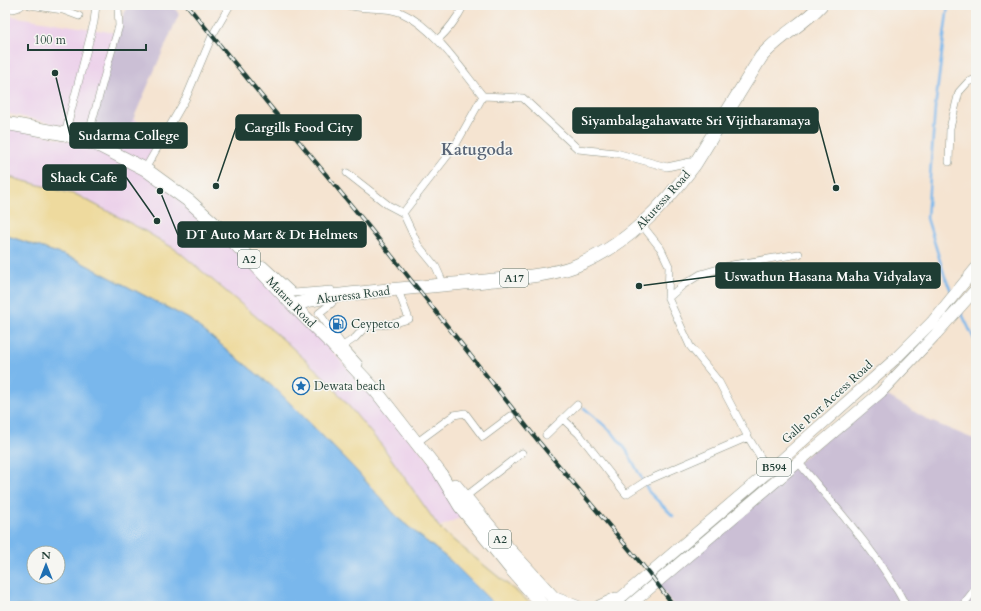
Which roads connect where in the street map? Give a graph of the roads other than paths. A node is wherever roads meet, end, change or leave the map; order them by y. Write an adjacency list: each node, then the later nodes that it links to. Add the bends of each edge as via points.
1 (22, 5): 8 (street)
2 (30, 5): 10 (street, via 63,10)
3 (96, 5): 15 (street, via 94,22)
4 (230, 5): 19 (street, via 212,36 186,98)
5 (347, 5): 11 (street, via 357,9 402,13 425,28)
6 (464, 5): 11 (street)
7 (821, 5): 18 (highway, Akuressa Road / A17, via 761,57)
8 (5, 8)
9 (118, 8): 16 (street, via 119,26)
10 (79, 16)
11 (437, 40): 13 (street)
12 (976, 79): 17 (street, via 968,82 959,92 950,128)
13 (483, 96): 18 (street, via 523,98 578,149 616,153 667,167 690,162); 21 (street, via 455,146)
14 (5, 123): 15 (highway, Matara Road / A2)
15 (65, 134): 16 (highway, Matara Road / A2)
16 (87, 140): 19 (highway, Matara Road / A2)
17 (949, 162)
18 (695, 164): 22 (highway, Akuressa Road / A17, via 673,193)
19 (145, 169): 23 (highway, Matara Road / A2, via 189,201)
20 (347, 173): 21 (street)
21 (402, 213): 26 (street, via 418,244 436,267)
22 (642, 225): 26 (highway, Akuressa Road / A17, via 616,245 569,268 516,278); 30 (street, via 661,249 669,266)
23 (230, 238): 29 (street, via 235,238 294,293 331,290); 31 (highway, Matara Road / A2)
24 (799, 254): 30 (street, via 732,265 701,274)
25 (976, 268): 41 (main road, Galle Port Access Road / B594, via 932,322 894,360)
26 (444, 285): 28 (highway, Akuressa Road / A17)
27 (976, 289): 40 (main road, B594, via 881,392)
28 (398, 290): 29 (highway, Akuressa Road / A17); 32 (street, via 410,320 366,326)
29 (332, 296): 31 (highway, Akuressa Road / A17); 32 (street, via 332,303 319,313)
30 (668, 298): 37 (street, via 690,346 719,382)
31 (294, 305): 38 (highway, Matara Road / A2, via 376,391)
32 (343, 346): 38 (street, via 380,387)
33 (577, 405): 35 (street)
34 (511, 416): 38 (street, via 484,437 465,413 454,415)
35 (563, 419): 36 (street); 37 (street, via 579,434 626,494 646,481)
36 (546, 435)
37 (748, 436): 41 (street)
38 (416, 443): 42 (highway, Matara Road / A2)
39 (522, 453): 43 (street)
40 (799, 463): 46 (main road, B594); 52 (street, via 880,563)
41 (770, 471): 45 (main road, Galle Port Access Road / B594)
42 (440, 473): 43 (highway, Matara Road / A2, via 455,484); 47 (highway, Matara Road / A2, via 460,506 511,569)
43 (465, 497): 47 (highway, Matara Road / A2)
44 (976, 588): 53 (street)
45 (627, 592): 49 (main road); 50 (main road, Galle Port Access Road / B594)
46 (636, 602): 51 (main road, B594)
47 (552, 603): 48 (main road)
48 (577, 606)
49 (598, 606)
50 (611, 606)
51 (629, 606)
52 (906, 606)
53 (962, 606)

